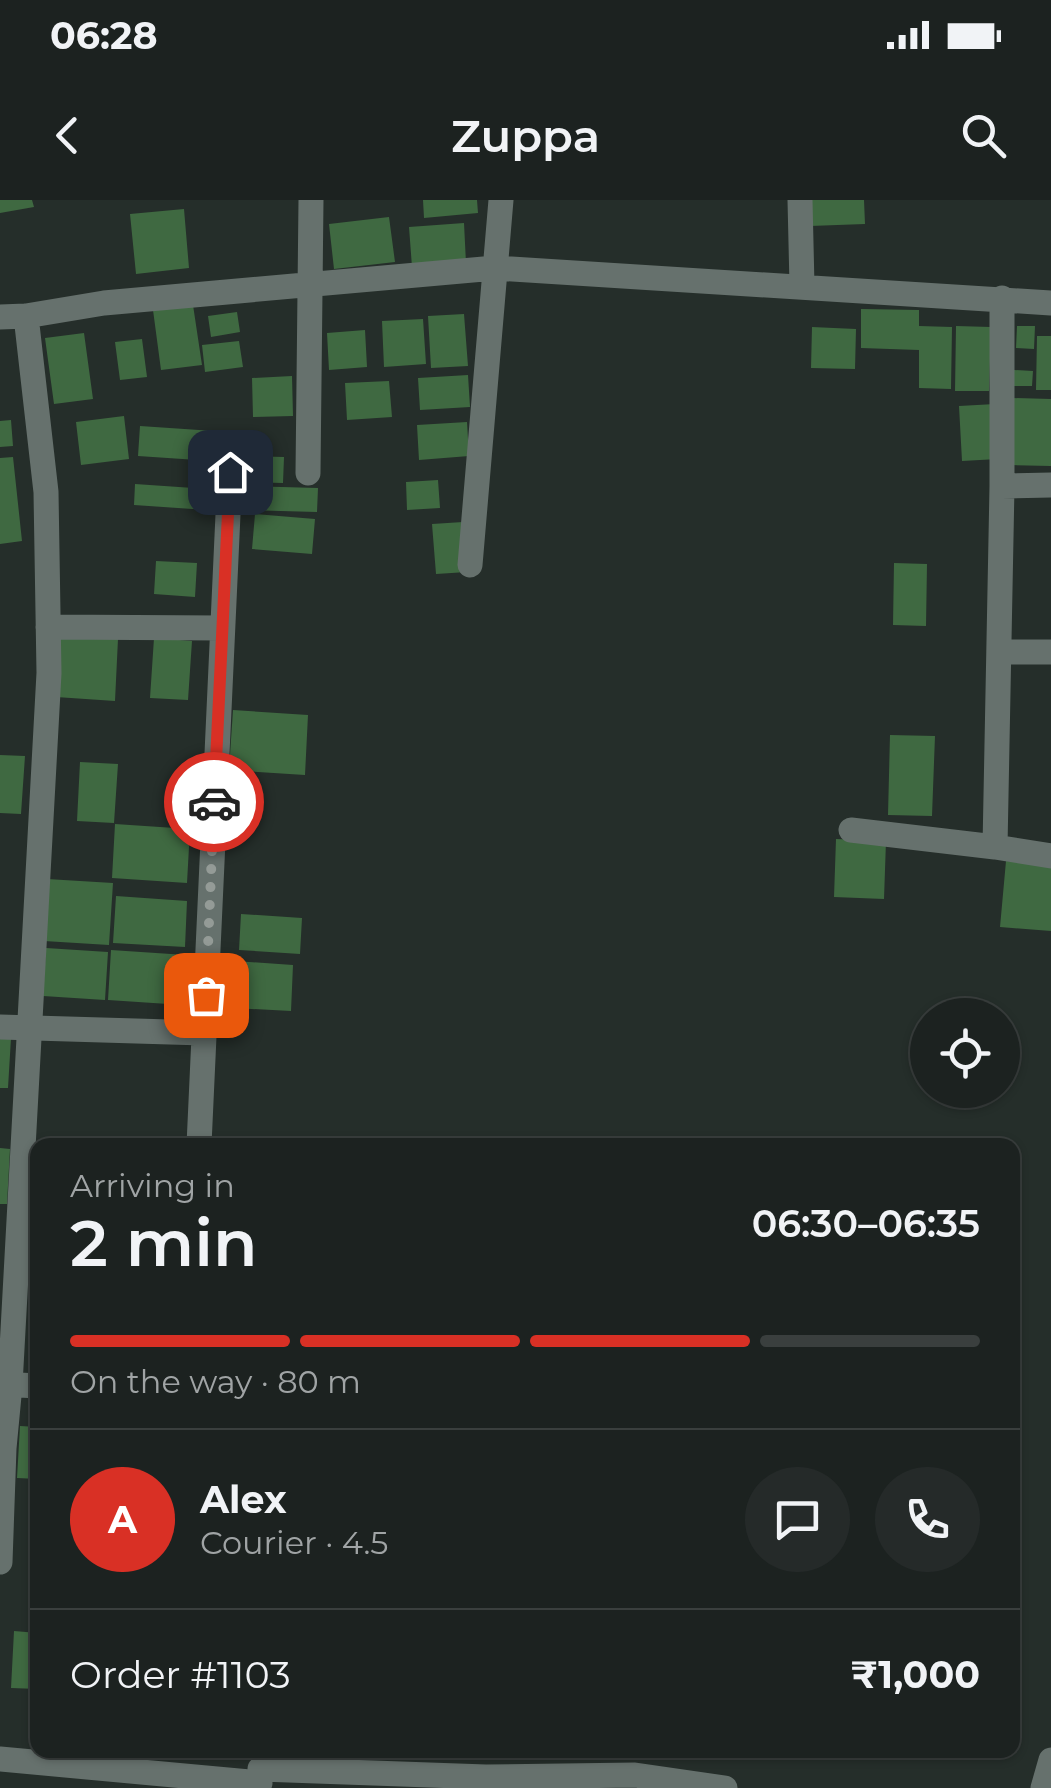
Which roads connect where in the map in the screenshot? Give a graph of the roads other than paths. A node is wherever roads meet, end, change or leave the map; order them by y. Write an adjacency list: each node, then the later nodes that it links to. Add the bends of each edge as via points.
1 (310, 200): 5 (street)
2 (500, 200): 4 (street)
3 (800, 200): 6 (street)
4 (495, 268): 5 (street); 6 (street); 15 (street)
5 (309, 284): 9 (street); 12 (street)
6 (802, 286): 7 (street)
7 (1002, 298): 8 (street); 14 (street)
8 (1051, 303)
9 (26, 316): 10 (street); 16 (street, via 46,492)
10 (0, 317)
11 (230, 472): 17 (street)
12 (308, 473)
13 (1051, 485): 14 (street)
14 (1002, 486): 18 (street)
15 (470, 565)
16 (48, 626): 17 (street); 24 (street)
17 (222, 628): 25 (street)
18 (999, 652): 19 (street); 21 (street)
19 (1051, 652)
20 (852, 830): 21 (street)
21 (995, 846): 22 (street)
22 (1051, 856)
23 (0, 1026): 24 (street)
24 (30, 1029): 25 (street); 27 (street)
25 (204, 1033): 26 (street)
26 (199, 1138)
27 (5, 1384): 28 (street); 29 (street)
28 (30, 1386)
29 (0, 1562)
30 (0, 1759): 32 (street)
31 (1051, 1760): 35 (street)
32 (260, 1772): 33 (street)
33 (634, 1781): 34 (street)
34 (726, 1788)
35 (1042, 1788)

